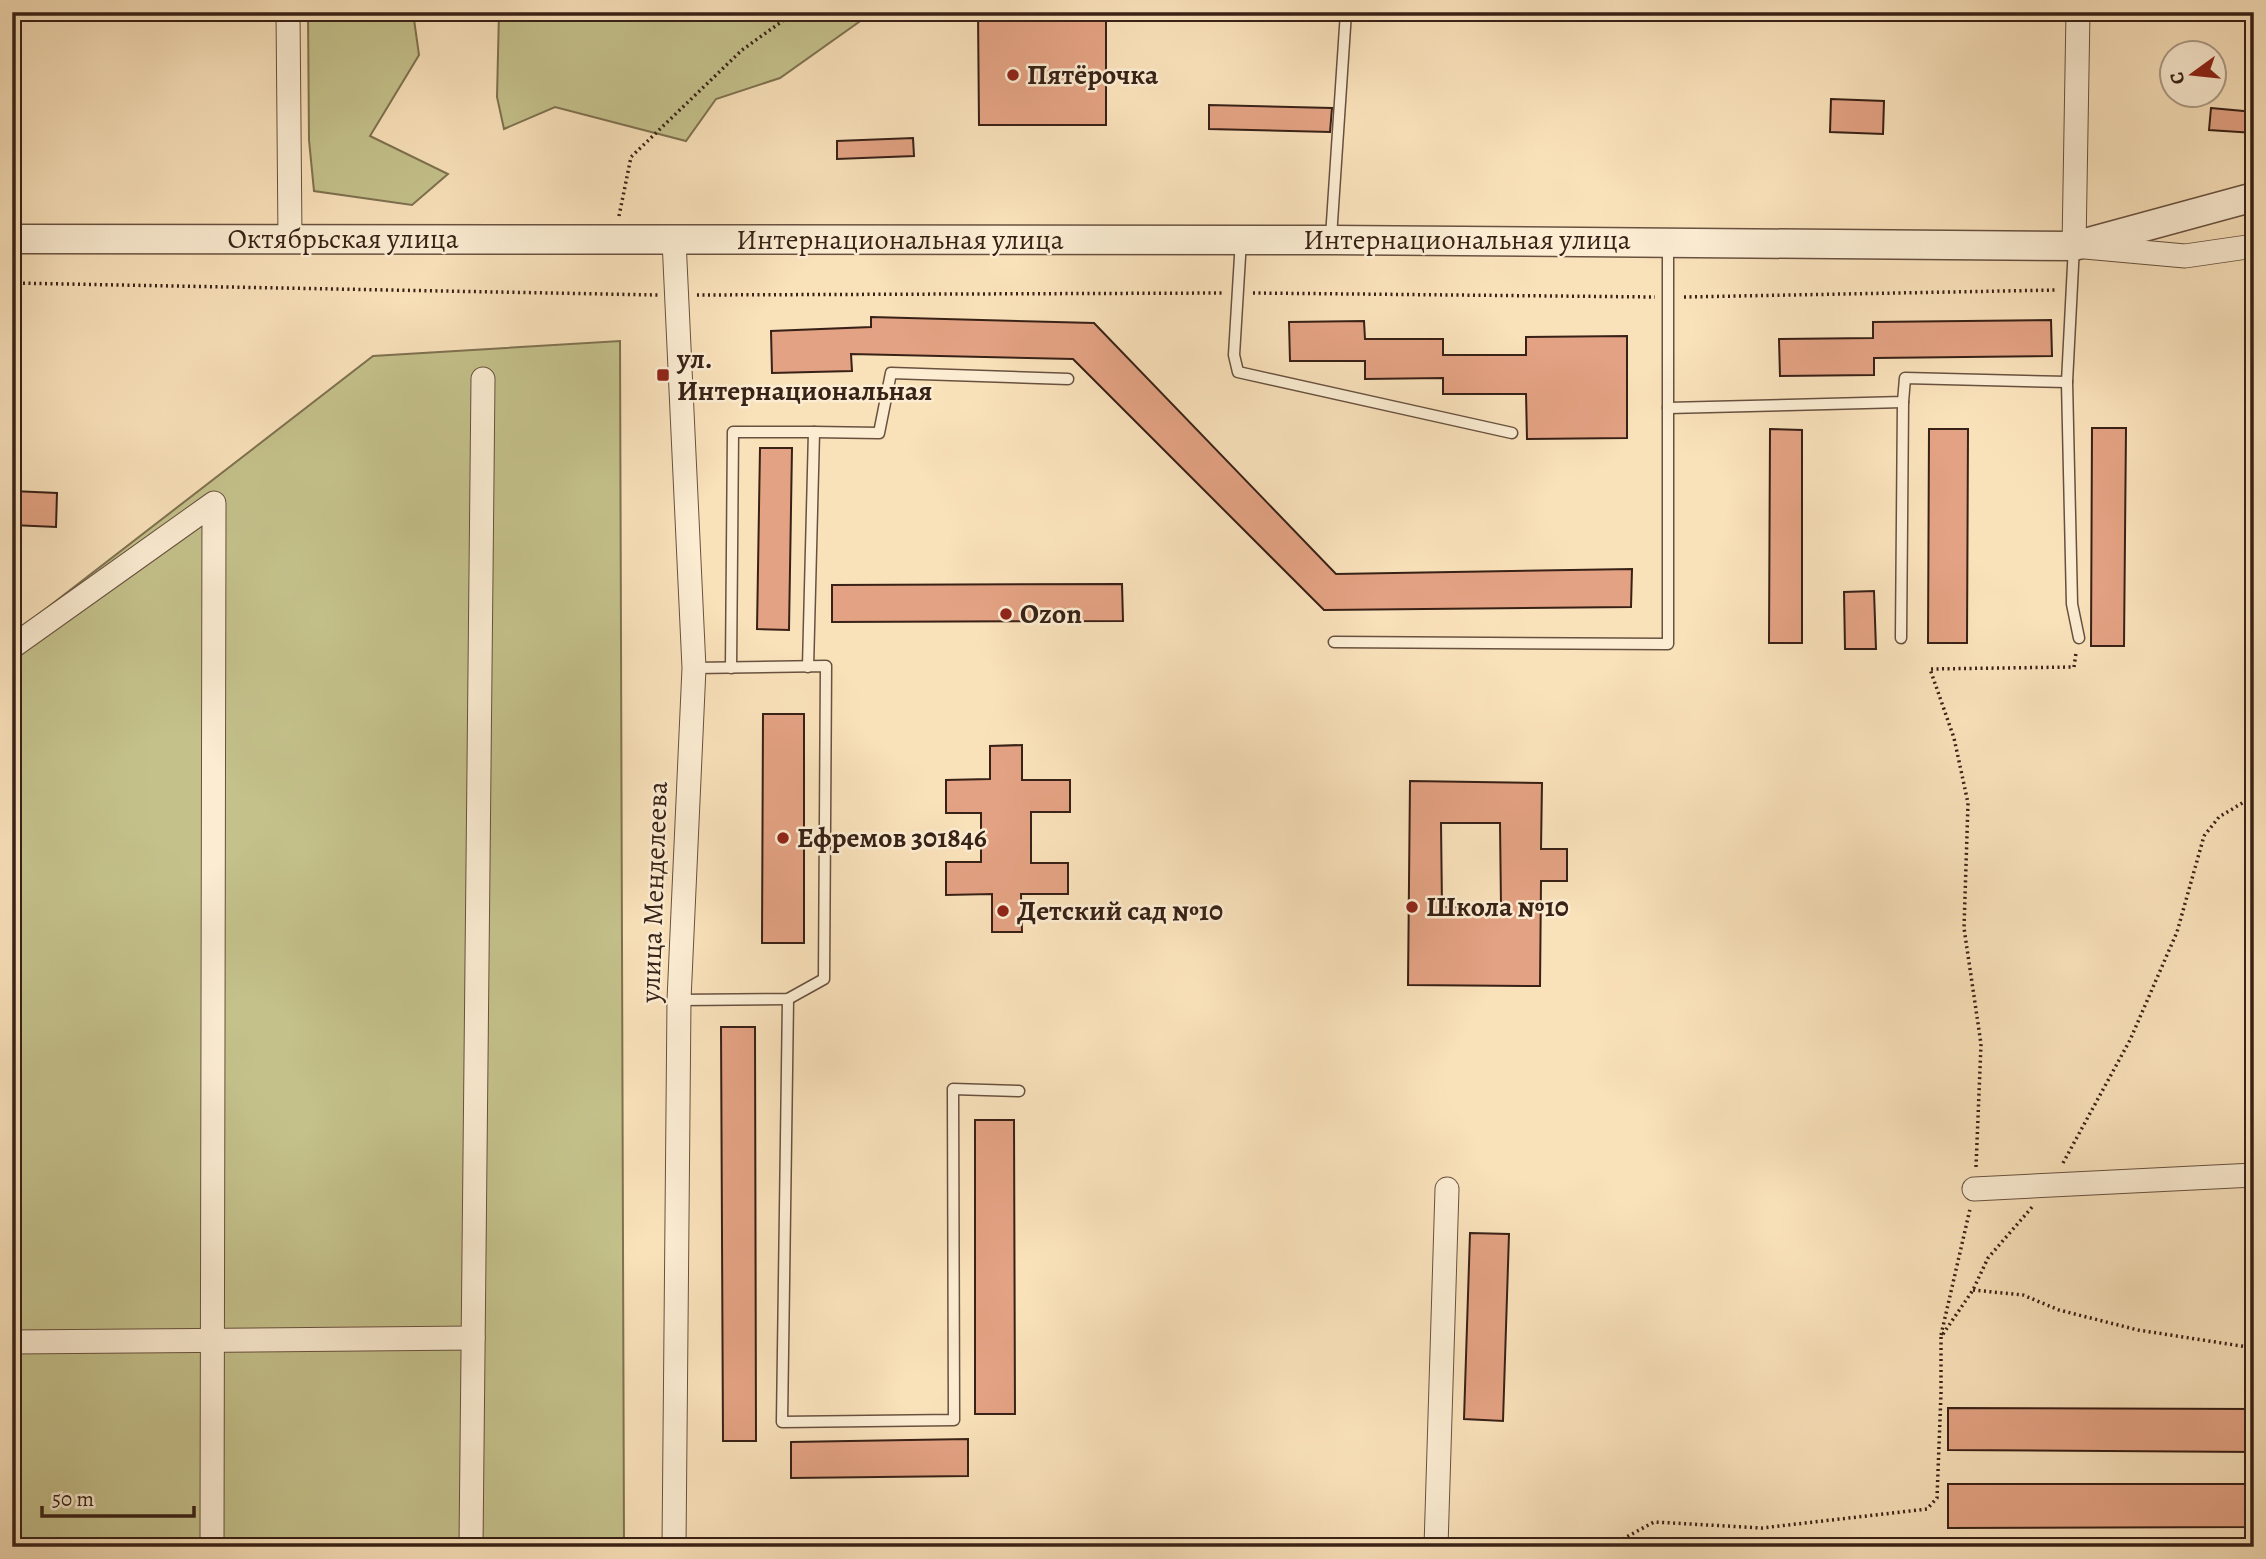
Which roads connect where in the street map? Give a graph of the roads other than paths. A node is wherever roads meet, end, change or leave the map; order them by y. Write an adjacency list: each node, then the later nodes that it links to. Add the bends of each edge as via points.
1 (288, 12): 6 (street)
2 (1346, 12): 9 (lane)
3 (2078, 12): 11 (street)
4 (2254, 197): 11 (street, Интернациональная улица)
5 (12, 239): 6 (street, Октябрьская улица)
6 (290, 239): 7 (street, Октябрьская улица)
7 (674, 240): 8 (street, Интернациональная улица); 25 (street, улица Менделеева)
8 (1241, 240): 9 (street, Интернациональная улица); 19 (lane, via 1234,355 1238,372)
9 (1331, 240): 10 (street, Интернациональная улица)
10 (1668, 241): 11 (street, Интернациональная улица); 17 (lane)
11 (2074, 246): 12 (street, via 2185,256); 15 (lane)
12 (2254, 246)
13 (483, 379): 33 (street)
14 (1068, 379): 18 (lane, via 891,373 880,433)
15 (2067, 382): 16 (lane, via 1905,378); 21 (lane, via 2072,604)
16 (1903, 402): 17 (lane); 20 (lane)
17 (1668, 408): 22 (lane, via 1668,644)
18 (814, 432): 24 (lane); 26 (lane, via 733,432)
19 (1512, 433)
20 (1900, 638)
21 (2078, 638)
22 (1334, 642)
23 (12, 647): 35 (street, via 214,503)
24 (808, 667): 26 (lane); 27 (lane, via 825,666 824,979)
25 (694, 668): 26 (lane); 28 (street, улица Менделеева)
26 (731, 668)
27 (788, 999): 28 (lane); 29 (lane, via 782,1422 954,1420 953,1089)
28 (679, 1000): 38 (street, улица Менделеева)
29 (1019, 1091)
30 (2254, 1174): 32 (street)
31 (1447, 1189): 39 (street)
32 (1974, 1189)
33 (473, 1338): 35 (street); 37 (street)
34 (12, 1342): 35 (street)
35 (212, 1342): 36 (street)
36 (212, 1547)
37 (471, 1547)
38 (674, 1547)
39 (1436, 1547)

